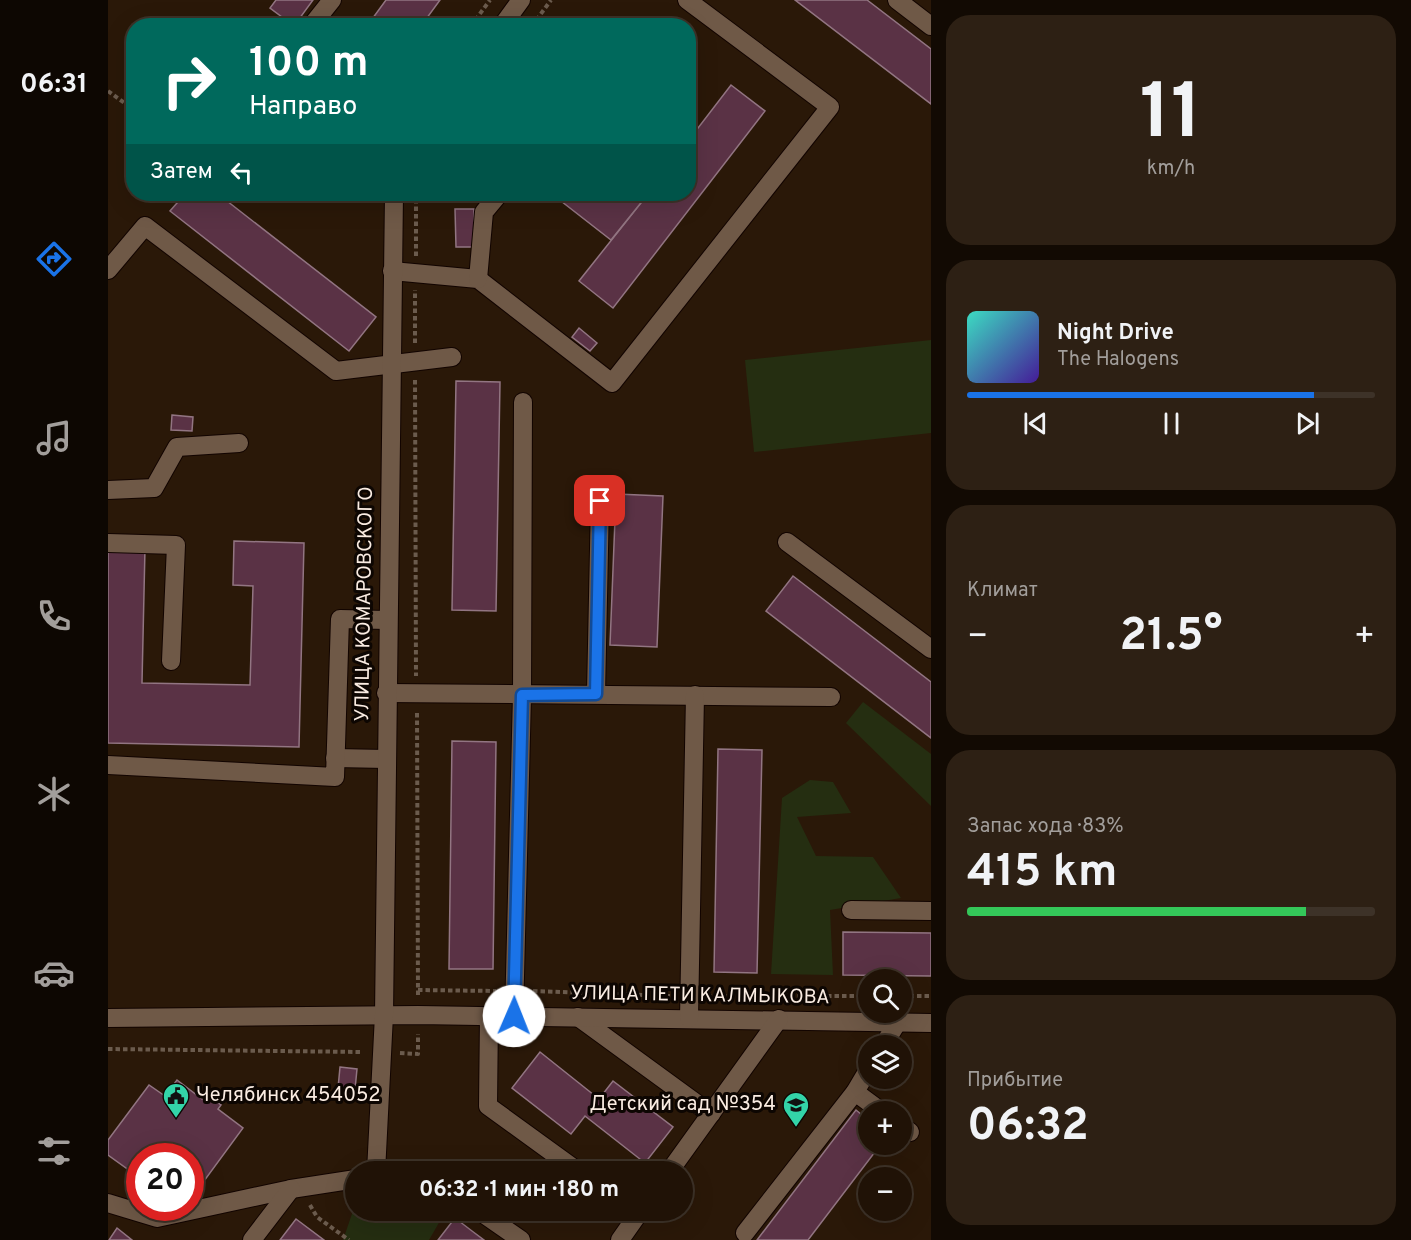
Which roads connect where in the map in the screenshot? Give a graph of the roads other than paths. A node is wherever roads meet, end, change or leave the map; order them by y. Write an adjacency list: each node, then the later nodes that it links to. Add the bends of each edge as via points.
1 (332, 0): 5 (street)
2 (521, 0): 6 (street)
3 (687, 0): 12 (street, via 830,107 612,383)
4 (897, 0): 7 (street)
5 (318, 18)
6 (508, 18)
7 (931, 26)
8 (394, 201): 11 (street, УЛИЦА КОМАРОВСКОГО)
9 (493, 201): 12 (street, via 484,212)
10 (108, 270): 14 (street, via 145,226 336,371)
11 (392, 271): 12 (street); 14 (street, УЛИЦА КОМАРОВСКОГО)
12 (478, 279)
13 (452, 357): 14 (street)
14 (390, 364): 21 (street, УЛИЦА КОМАРОВСКОГО)
15 (523, 402): 27 (street)
16 (239, 443): 17 (street, via 177,447 154,488)
17 (108, 490)
18 (600, 501): 25 (street)
19 (787, 542): 22 (street)
20 (108, 543): 23 (street, via 176,545)
21 (387, 620): 24 (street, УЛИЦА КОМАРОВСКОГО); 29 (street, via 340,619)
22 (931, 649)
23 (171, 661)
24 (386, 693): 27 (street); 30 (street, УЛИЦА КОМАРОВСКОГО)
25 (596, 694): 26 (street); 27 (street)
26 (695, 694): 28 (street); 39 (street)
27 (522, 695): 36 (street)
28 (831, 697)
29 (335, 758): 30 (street); 31 (street, via 335,777)
30 (386, 759): 34 (street, УЛИЦА КОМАРОВСКОГО)
31 (108, 765)
32 (851, 910): 33 (street)
33 (931, 910)
34 (384, 1015): 35 (street, УЛИЦА ПЕТИ КАЛМЫКОВА); 38 (street, УЛИЦА ПЕТИ КАЛМЫКОВА); 50 (street, УЛИЦА КОМАРОВСКОГО)
35 (489, 1016): 36 (street, УЛИЦА ПЕТИ КАЛМЫКОВА); 51 (street, via 488,1106)
36 (514, 1016): 37 (street, УЛИЦА ПЕТИ КАЛМЫКОВА)
37 (578, 1017): 39 (street, УЛИЦА ПЕТИ КАЛМЫКОВА); 49 (street)
38 (108, 1018)
39 (689, 1018): 40 (street, УЛИЦА ПЕТИ КАЛМЫКОВА)
40 (779, 1019): 41 (street, УЛИЦА ПЕТИ КАЛМЫКОВА); 49 (street)
41 (858, 1022)
42 (897, 1023): 45 (street)
43 (912, 1023): 44 (street, УЛИЦА ПЕТИ КАЛМЫКОВА)
44 (931, 1023)
45 (890, 1035)
46 (858, 1087): 47 (street)
47 (855, 1092): 48 (street); 58 (street)
48 (867, 1101)
49 (711, 1114): 52 (street)
50 (377, 1161)
51 (564, 1161)
52 (677, 1161)
53 (345, 1181): 54 (street)
54 (296, 1188): 55 (street, via 157,1218); 59 (street)
55 (108, 1203)
56 (493, 1221): 60 (street)
57 (632, 1221): 61 (street)
58 (746, 1233)
59 (252, 1240)
60 (520, 1240)
61 (620, 1240)

